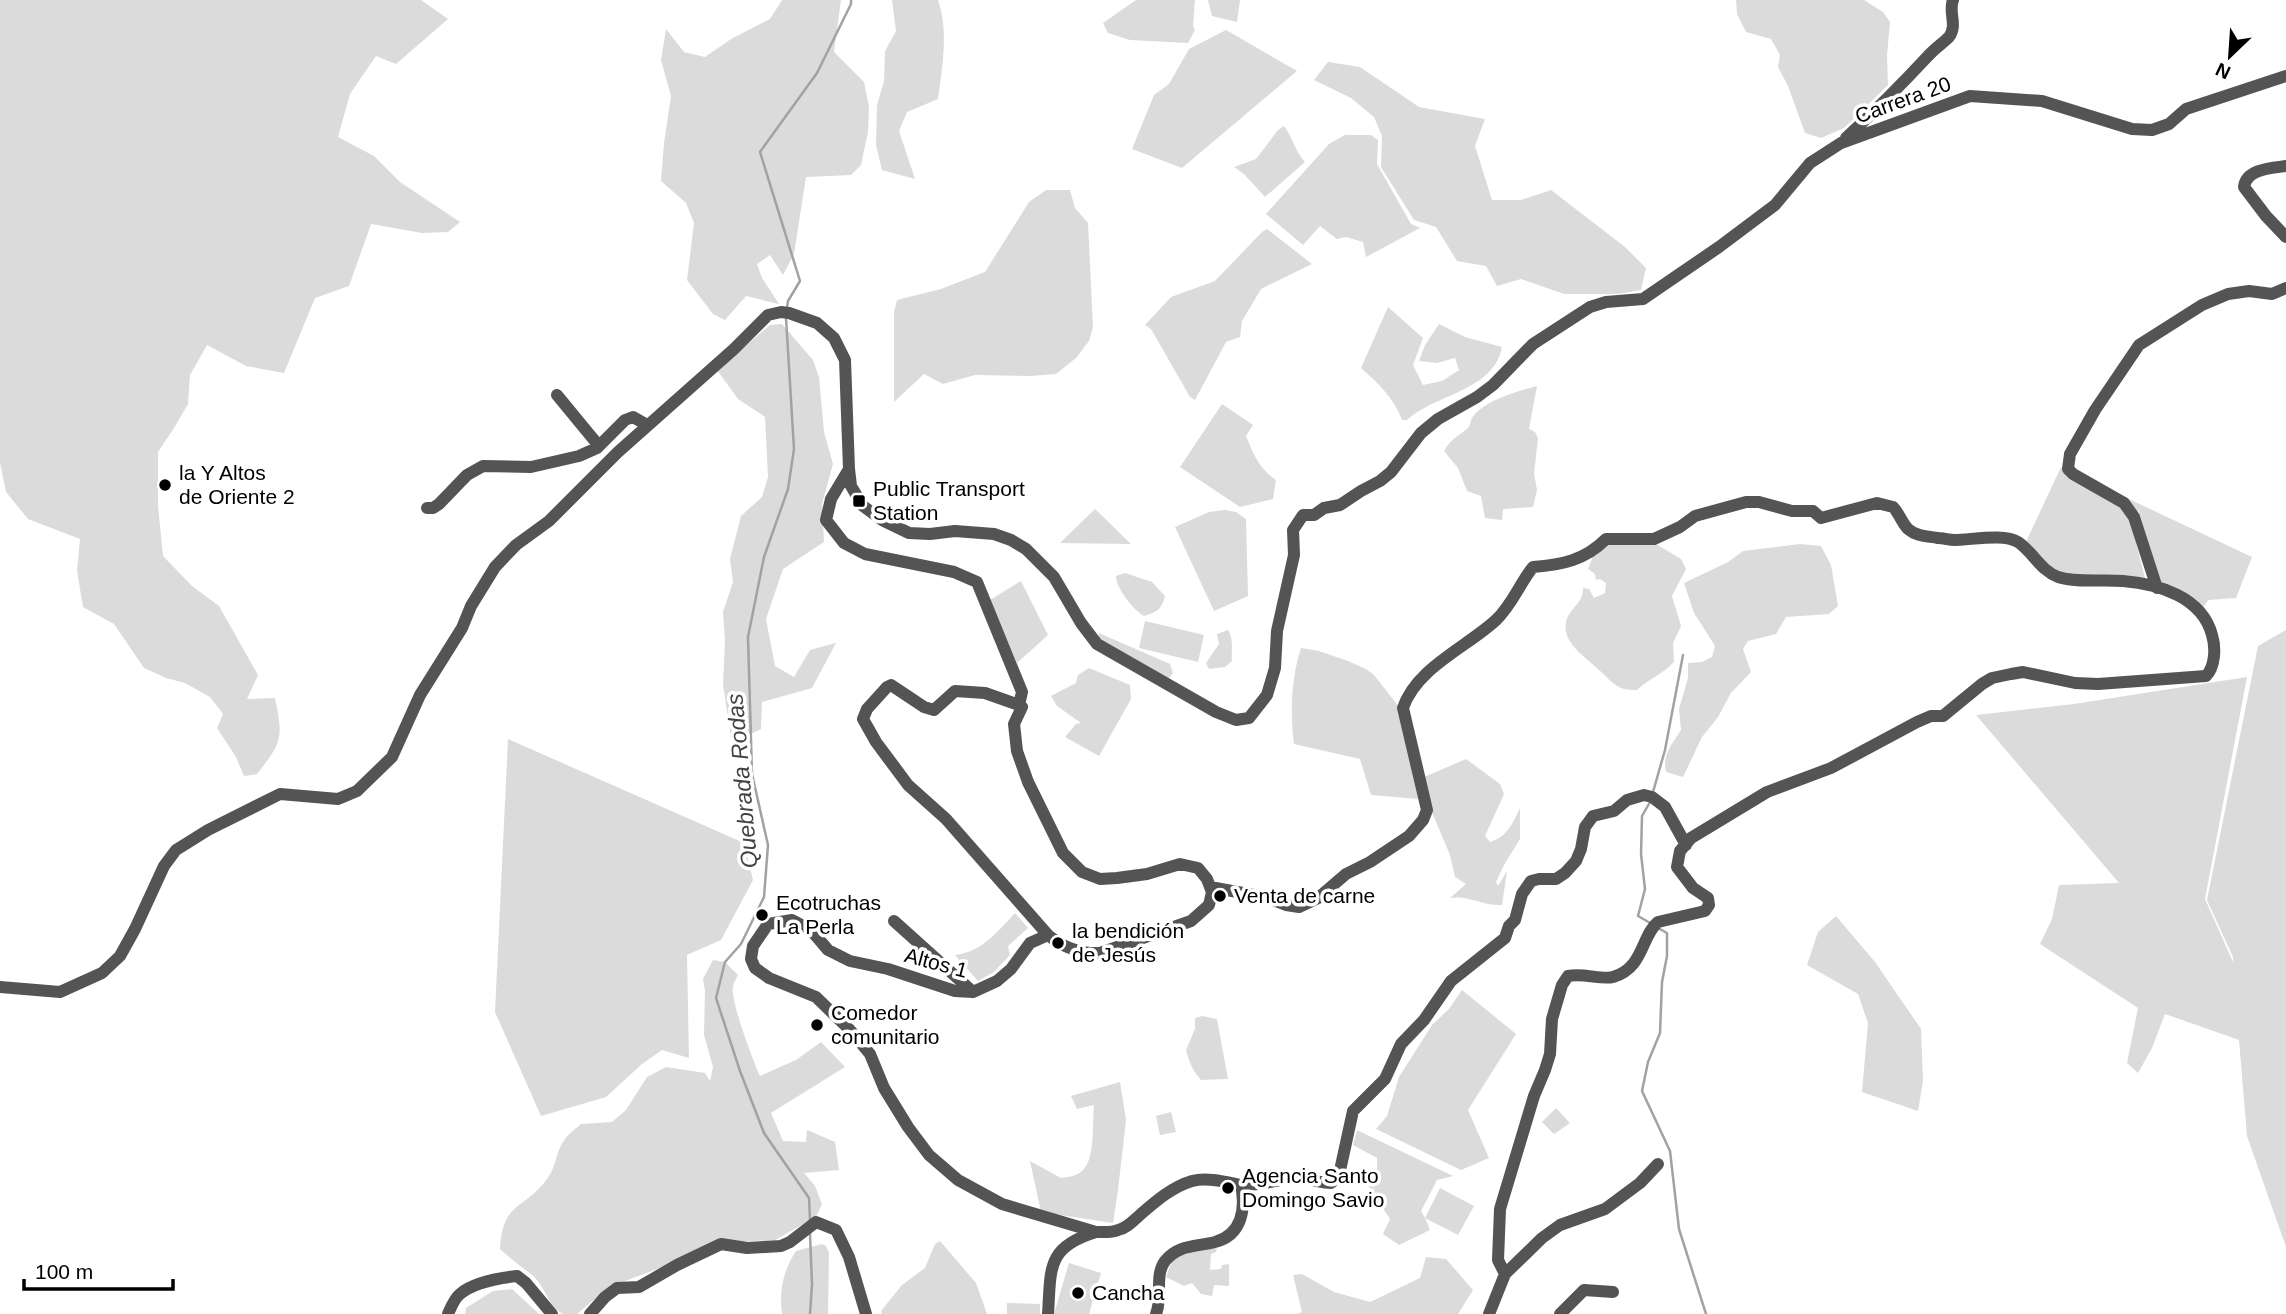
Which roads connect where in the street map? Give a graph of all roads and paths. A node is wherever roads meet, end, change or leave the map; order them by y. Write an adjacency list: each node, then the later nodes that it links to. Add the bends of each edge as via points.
1 (1953, 0): 3 (street, via 1949,36)
2 (2286, 76): 3 (street, Carrera 20, via 2186,108 2169,124 2152,130 2132,129 2042,101 1970,96)
3 (1841, 143): 10 (street, Carrera 20, via 1810,163 1775,205 1751,225 1643,299 1590,307 1533,344 1493,385 1421,433 1381,481 1340,505 1303,515 1293,530 1294,555 1268,695 1249,718 1236,720 1216,712 1097,644 1054,577 1011,540 955,531 909,533 882,520 863,506 851,486)
4 (2286, 166): 5 (street, via 2249,175 2244,187)
5 (2286, 237)
6 (2286, 288): 12 (street, via 2272,294 2228,294 2139,345 2070,454 2068,469 2073,474 2124,503 2134,517)
7 (557, 395): 9 (street)
8 (647, 425): 9 (street, via 633,417 625,420); 10 (street, via 768,315 785,312 817,324 834,338 845,360); 18 (street, via 549,522 495,567 420,695 392,757 357,791 338,799 280,794 208,830 176,850 164,866 120,956 102,973 60,992)
9 (599, 446): 11 (street, via 579,456 531,467 483,466 467,475 439,504)
10 (849, 469): 13 (street, via 831,499 826,520 844,542 865,554 954,572 977,582 1022,692)
11 (427, 508)
12 (2157, 588): 14 (street, via 2183,597 2202,612 2213,638 2213,660 2206,676 2098,684 2023,672 1992,678 1943,716 1917,722 1830,768 1767,792); 15 (street, via 2057,576 2038,565 2017,541 1923,537 1908,529 1892,507 1877,503 1821,518 1813,511 1746,502 1695,516 1654,538 1606,539 1579,558 1533,567 1496,620 1454,650 1410,693 1403,708 1427,810 1409,836 1299,907)
13 (1019, 705): 15 (street, via 1022,708 1014,724 1017,751 1028,782 1063,853 1082,872 1117,878 1180,864 1198,868); 17 (street, via 985,693 955,691 934,710 891,685 863,719 908,785 946,820)
14 (1686, 845): 21 (street, via 1665,807 1651,797 1627,800 1614,811 1592,816 1576,861 1556,879 1531,881 1505,938 1451,982 1401,1044 1385,1079 1353,1111 1339,1175 1331,1183 1300,1177); 23 (street, via 1677,867 1693,888 1708,898 1705,911 1656,924 1642,953 1621,974 1568,976 1562,985 1552,1019 1550,1054 1500,1209 1498,1261)
15 (1210, 887): 17 (street, via 1209,905 1191,921 1122,947 1087,954)
16 (894, 921): 19 (street)
17 (1048, 935): 19 (street, Altos 1, via 1030,943 997,981)
18 (0, 987)
19 (973, 992): 22 (street, Altos 1, via 850,961 828,950 811,930 792,920 768,924 752,946 755,968 816,997 850,1030 870,1054 908,1128 929,1155 958,1180 1002,1204)
20 (1657, 1164): 23 (street, via 1605,1209 1560,1225 1542,1238)
21 (1241, 1185): 22 (street, via 1195,1180 1159,1199 1118,1231); 30 (street, via 1245,1200 1241,1222 1228,1237 1184,1247 1161,1268)
22 (1096, 1232): 29 (street, via 1081,1236 1057,1254 1051,1266)
23 (1505, 1274): 31 (street)
24 (1613, 1292): 32 (street, via 1584,1290)
25 (448, 1314): 26 (street, via 457,1295 469,1288 517,1276)
26 (552, 1314)
27 (590, 1314): 28 (street, via 617,1288 639,1287 722,1244 781,1246 816,1222 836,1230)
28 (866, 1314)
29 (1048, 1314)
30 (1156, 1314)
31 (1489, 1314)
32 (1560, 1314)

